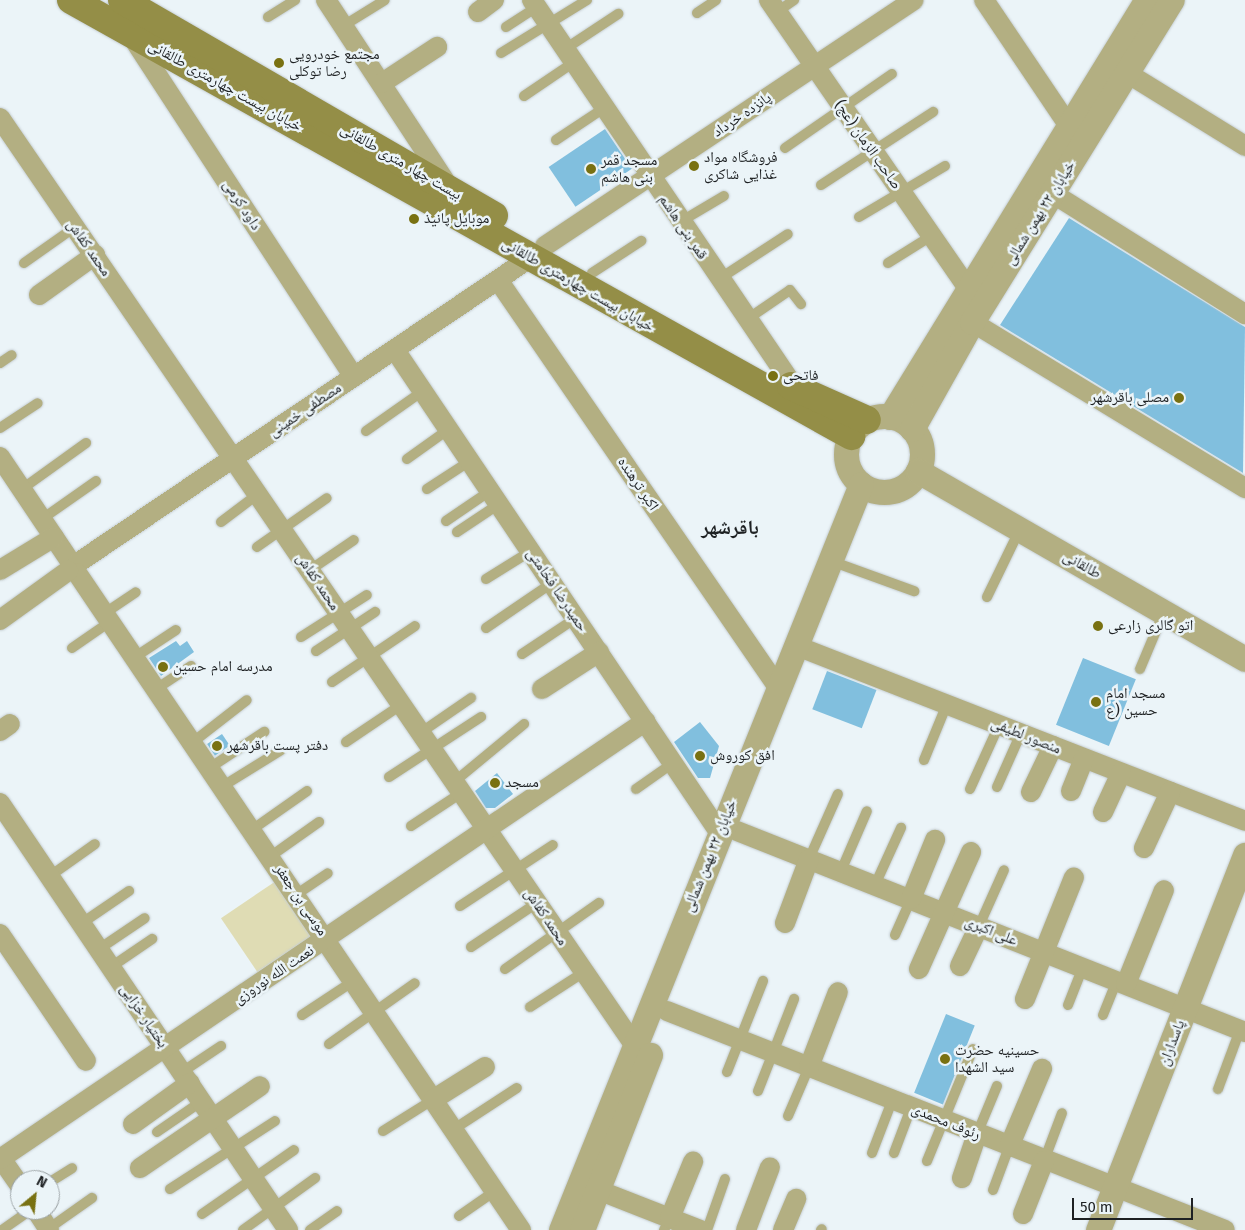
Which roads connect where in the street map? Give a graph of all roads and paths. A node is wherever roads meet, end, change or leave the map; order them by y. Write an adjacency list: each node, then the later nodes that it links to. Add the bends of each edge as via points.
1 (71, 0): 22 (main road, خیابان بیست چهارمتری طالقانی)
2 (122, 0): 43 (main road, بیست چهار متری طالقانی)
3 (296, 0): 19 (lane)
4 (326, 0): 20 (street)
5 (385, 0): 20 (lane)
6 (494, 0): 16 (street)
7 (587, 0): 15 (lane)
8 (716, 0): 17 (lane)
9 (794, 0): 14 (lane)
10 (914, 0): 26 (street, پانزده خرداد)
11 (984, 0): 35 (street)
12 (1147, 0): 35 (street, خیابان ۲۲ بهمن شمالی)
13 (1172, 0): 27 (street, خیابان ۲۲ بهمن شمالی)
14 (773, 6): 26 (street, صاحب الزمان (عج))
15 (539, 10): 21 (lane); 24 (lane); 25 (street, قمر بنی هاشم)
16 (478, 12)
17 (697, 13)
18 (618, 14): 25 (lane)
19 (268, 17)
20 (343, 26): 29 (street)
21 (506, 27)
22 (130, 33): 53 (main road, خیابان بیست چهارمتری طالقانی); 69 (street, داود کرمی)
23 (437, 47): 29 (street)
24 (501, 52)
25 (569, 56): 30 (lane); 31 (street, قمر بنی هاشم)
26 (814, 67): 32 (street, صاحب الزمان (عج)); 41 (street, پانزده خرداد)
27 (1127, 73): 37 (street); 45 (street, خیابان ۲۲ بهمن شمالی)
28 (892, 74): 32 (lane)
29 (382, 83): 43 (street)
30 (524, 96)
31 (604, 108): 36 (lane); 41 (street, قمر بنی هاشم)
32 (842, 108): 38 (lane); 39 (street, صاحب الزمان (عج))
33 (934, 112): 39 (lane)
34 (0, 118): 49 (street, محمد کفاش)
35 (1069, 126): 60 (street, خیابان ۲۲ بهمن شمالی)
36 (556, 140)
37 (1245, 146)
38 (784, 148)
39 (872, 152): 42 (lane); 44 (street, صاحب الزمان (عج))
40 (945, 166): 44 (lane)
41 (650, 176): 48 (street, قمر بنی هاشم); 53 (street, پانزده خرداد)
42 (821, 184)
43 (452, 191): 53 (main road, بیست چهار متری طالقانی)
44 (901, 192): 47 (lane); 51 (street, صاحب الزمان (عج))
45 (1052, 193): 63 (street); 65 (street, خیابان ۲۲ بهمن شمالی)
46 (724, 196): 48 (lane)
47 (859, 217)
48 (680, 222): 58 (street, قمر بنی هاشم)
49 (75, 227): 54 (street, محمد کفاش); 55 (lane)
50 (788, 234): 58 (lane)
51 (931, 236): 56 (lane); 60 (street, صاحب الزمان (عج))
52 (641, 241): 57 (lane)
53 (537, 252): 57 (main road, بیست چهار متری طالقانی); 59 (street, مصطفی خمینی); 71 (main road, خیابان بیست چهارمتری طالقانی)
54 (95, 255): 61 (street); 79 (street, محمد کفاش)
55 (24, 263)
56 (888, 263)
57 (592, 273): 71 (main road, بیست چهار متری طالقانی)
58 (719, 279): 64 (street, قمر بنی هاشم)
59 (498, 280): 66 (street, مصطفی خمینی); 134 (street, اکبر ترهنده)
60 (968, 289): 73 (street, خیابان ۲۲ بهمن شمالی)
61 (39, 295)
62 (801, 304): 64 (lane, via 790,290)
63 (1245, 314)
64 (746, 320): 71 (street, قمر بنی هاشم)
65 (972, 322): 75 (street, خیابان ۲۲ بهمن شمالی); 86 (street)
66 (394, 350): 69 (street, مصطفی خمینی); 70 (street, حمیدرضا فخامتی)
67 (12, 354): 68 (lane)
68 (0, 363)
69 (354, 377): 79 (street, مصطفی خمینی)
70 (423, 391): 76 (street, حمیدرضا فخامتی); 77 (lane)
71 (791, 395): 73 (main road, خیابان بیست چهارمتری طالقانی)
72 (38, 403): 74 (lane)
73 (869, 424): 75 (street); 85 (street, via 846,456)
74 (0, 428)
75 (912, 429): 83 (street, via 922,449)
76 (449, 430): 80 (lane); 81 (street, حمیدرضا فخامتی)
77 (366, 431)
78 (86, 443): 87 (lane)
79 (234, 458): 89 (street, محمد کفاش); 103 (street, مصطفی خمینی)
80 (406, 459)
81 (470, 461): 88 (lane); 90 (street, حمیدرضا فخامتی)
82 (3, 469): 87 (street, موسی بن جعفر)
83 (918, 471): 85 (street, via 904,486); 96 (street, طالقانی)
84 (96, 482): 92 (lane)
85 (867, 487): 102 (street, خیابان ۲۲ بهمن شمالی); 134 (street, خیابان ۲۲ بهمن شمالی)
86 (1245, 488)
87 (22, 489): 92 (street, موسی بن جعفر)
88 (427, 489)
89 (258, 494): 94 (lane); 95 (street, محمد کفاش)
90 (494, 497): 93 (lane); 97 (lane); 101 (street, حمیدرضا فخامتی)
91 (327, 498): 95 (lane)
92 (42, 519): 98 (street, موسی بن جعفر)
93 (446, 521)
94 (221, 522)
95 (282, 530): 100 (lane); 105 (street, محمد کفاش)
96 (1020, 530): 111 (lane); 113 (street, طالقانی)
97 (457, 532)
98 (54, 537): 103 (street, موسی بن جعفر); 104 (street)
99 (354, 540): 105 (lane)
100 (257, 547)
101 (531, 551): 106 (lane); 107 (street, حمیدرضا فخامتی)
102 (842, 565): 109 (lane); 123 (street, خیابان ۲۲ بهمن شمالی)
103 (74, 567): 114 (street, موسی بن جعفر); 116 (street, مصطفی خمینی)
104 (0, 570)
105 (310, 570): 117 (street, محمد کفاش)
106 (486, 579)
107 (552, 583): 115 (street, حمیدرضا فخامتی); 119 (lane)
108 (136, 592): 114 (lane)
109 (914, 592)
110 (367, 595): 117 (lane)
111 (987, 597)
112 (375, 612): 117 (lane)
113 (1164, 612): 129 (street, طالقانی); 131 (lane)
114 (108, 617): 122 (lane); 127 (street, موسی بن جعفر)
115 (576, 618): 125 (street, حمیدرضا فخامتی); 126 (lane)
116 (0, 620)
117 (344, 620): 121 (lane); 124 (lane); 128 (street, محمد کفاش)
118 (415, 626): 128 (lane)
119 (486, 628)
120 (176, 630): 127 (lane)
121 (301, 638)
122 (72, 648)
123 (808, 650): 138 (street, منصور لطیفی); 176 (street, خیابان ۲۲ بهمن شمالی)
124 (316, 651)
125 (599, 652): 135 (street); 141 (street, حمیدرضا فخامتی)
126 (522, 654)
127 (135, 657): 133 (street, موسی بن جعفر)
128 (370, 659): 132 (lane); 139 (street, محمد کفاش)
129 (1245, 659)
130 (191, 666): 133 (lane)
131 (1140, 669)
132 (332, 682)
133 (156, 688): 147 (street, موسی بن جعفر)
134 (778, 688): 176 (street, خیابان ۲۲ بهمن شمالی)
135 (542, 689)
136 (471, 698): 146 (lane)
137 (247, 700): 147 (lane)
138 (948, 704): 143 (street, منصور لطیفی); 152 (lane)
139 (401, 705): 146 (street, محمد کفاش); 148 (lane)
140 (481, 717): 146 (lane)
141 (646, 721): 153 (street, حمیدرضا فخامتی); 175 (street, نعمت الله نوروزی)
142 (524, 724): 158 (lane)
143 (999, 725): 145 (street, منصور لطیفی); 160 (lane)
144 (264, 732): 154 (lane)
145 (1021, 733): 149 (street, منصور لطیفی); 159 (lane)
146 (426, 741): 156 (lane); 158 (street, محمد کفاش)
147 (193, 742): 154 (street, موسی بن جعفر)
148 (346, 742)
149 (1053, 746): 151 (street, منصور لطیفی); 164 (street)
150 (281, 750): 157 (lane)
151 (1084, 758): 155 (street, منصور لطیفی); 163 (street)
152 (924, 760)
153 (673, 763): 161 (lane); 176 (street, حمیدرضا فخامتی)
154 (210, 768): 157 (street, موسی بن جعفر)
155 (1121, 773): 165 (street, منصور لطیفی); 169 (street)
156 (389, 777)
157 (223, 786): 174 (street, موسی بن جعفر)
158 (457, 787): 172 (lane); 175 (street, محمد کفاش)
159 (997, 787)
160 (970, 788)
161 (636, 789)
162 (307, 791): 174 (lane)
163 (1071, 791)
164 (1031, 792)
165 (1170, 792): 170 (street, منصور لطیفی); 180 (street)
166 (838, 794): 183 (lane)
167 (0, 803): 189 (street, بختیار خزایی)
168 (867, 812): 187 (lane)
169 (1103, 812)
170 (1245, 821)
171 (319, 822): 182 (lane)
172 (411, 826)
173 (901, 828): 191 (lane)
174 (253, 829): 182 (street, موسی بن جعفر)
175 (486, 829): 185 (street, محمد کفاش); 208 (street, نعمت الله نوروزی)
176 (728, 831): 183 (street, علی اکبری); 229 (street, خیابان ۲۲ بهمن شمالی); 236 (street, خیابان ۲۲ بهمن شمالی)
177 (935, 840): 195 (street)
178 (95, 844): 189 (lane)
179 (553, 845): 185 (lane)
180 (1144, 848)
181 (971, 852): 199 (street)
182 (271, 856): 194 (street, موسی بن جعفر)
183 (809, 859): 187 (street, علی اکبری); 202 (street)
184 (1242, 869): 227 (street, پاسداران)
185 (514, 870): 196 (street, محمد کفاش); 198 (lane)
186 (1004, 870): 203 (lane)
187 (841, 872): 191 (street, علی اکبری)
188 (328, 873): 194 (lane)
189 (50, 876): 201 (street, بختیار خزایی)
190 (1074, 877): 211 (street)
191 (875, 885): 195 (street, علی اکبری)
192 (1164, 890): 220 (street)
193 (129, 891): 201 (lane)
194 (297, 894): 208 (street, موسی بن جعفر)
195 (911, 899): 199 (street, علی اکبری); 206 (lane)
196 (537, 903): 204 (street, محمد کفاش); 209 (lane)
197 (599, 903): 204 (lane)
198 (460, 906)
199 (945, 913): 203 (street, علی اکبری); 216 (street)
200 (145, 918): 210 (lane)
201 (82, 923): 210 (street, بختیار خزایی)
202 (785, 923)
203 (979, 926): 211 (street, علی اکبری); 212 (street)
204 (556, 932): 215 (lane); 217 (street, محمد کفاش)
205 (0, 934): 240 (street)
206 (895, 935)
207 (152, 939): 213 (lane)
208 (328, 939): 218 (street, موسی بن جعفر); 237 (street, نعمت الله نوروزی)
209 (471, 947)
210 (99, 949): 213 (street, بختیار خزایی)
211 (1044, 952): 214 (street, علی اکبری); 223 (street)
212 (960, 966)
213 (111, 967): 237 (street, بختیار خزایی)
214 (1083, 967): 220 (street, علی اکبری); 225 (lane)
215 (505, 968)
216 (919, 969)
217 (584, 972): 226 (lane); 236 (street, محمد کفاش)
218 (355, 980): 228 (street, موسی بن جعفر); 230 (lane)
219 (763, 981): 233 (lane)
220 (1121, 982): 227 (street, علی اکبری); 231 (lane)
221 (415, 983): 228 (lane)
222 (838, 992): 242 (street)
223 (1024, 998)
224 (794, 999): 239 (lane)
225 (1068, 1006)
226 (530, 1007)
227 (1186, 1008): 232 (street, علی اکبری); 283 (street, پاسداران)
228 (376, 1011): 234 (lane); 251 (street, موسی بن جعفر)
229 (667, 1011): 233 (street, رئوف محمدی); 284 (street, خیابان ۲۲ بهمن شمالی)
230 (302, 1015)
231 (1103, 1016)
232 (1243, 1031): 249 (lane)
233 (740, 1040): 239 (street, رئوف محمدی); 244 (lane)
234 (329, 1044)
235 (221, 1046): 245 (lane)
236 (635, 1046): 302 (street, خیابان ۲۲ بهمن شمالی)
237 (165, 1048): 245 (street, بختیار خزایی); 269 (street, نعمت الله نوروزی)
238 (973, 1049): 258 (lane)
239 (772, 1053): 242 (street, رئوف محمدی); 250 (lane)
240 (86, 1061)
241 (485, 1067): 251 (street)
242 (809, 1067): 253 (street, رئوف محمدی); 255 (lane)
243 (1042, 1069): 265 (street)
244 (727, 1072)
245 (186, 1078): 252 (street, بختیار خزایی); 259 (street)
246 (260, 1086): 256 (street)
247 (997, 1086): 263 (lane)
248 (517, 1088): 260 (lane)
249 (1218, 1089)
250 (758, 1091)
251 (434, 1099): 260 (street, موسی بن جعفر); 261 (lane)
252 (202, 1101): 256 (street, بختیار خزایی); 262 (lane)
253 (901, 1104): 258 (street, رئوف محمدی); 267 (lane); 268 (lane)
254 (1062, 1113): 270 (lane)
255 (788, 1116)
256 (213, 1118): 264 (street, بختیار خزایی); 275 (street)
257 (275, 1121): 264 (lane)
258 (945, 1121): 263 (street, رئوف محمدی); 271 (lane)
259 (133, 1124)
260 (454, 1130): 286 (street, موسی بن جعفر)
261 (383, 1131)
262 (157, 1132)
263 (977, 1134): 265 (street, رئوف محمدی); 280 (street)
264 (232, 1147): 278 (street, بختیار خزایی); 282 (lane)
265 (1009, 1147): 270 (street, رئوف محمدی); 285 (lane)
266 (294, 1150): 278 (lane)
267 (894, 1152)
268 (872, 1153)
269 (0, 1158): 276 (street)
270 (1044, 1160): 283 (street, رئوف محمدی); 292 (street)
271 (927, 1161)
272 (693, 1162): 295 (street)
273 (770, 1167): 306 (street)
274 (72, 1168): 277 (lane)
275 (140, 1168)
276 (10, 1172)
277 (60, 1176)
278 (253, 1177): 289 (street, بختیار خزایی); 291 (lane)
279 (315, 1178): 289 (lane)
280 (962, 1178)
281 (725, 1179): 305 (lane)
282 (170, 1189)
283 (1116, 1189): 308 (street, پاسداران); 309 (street, رئوف محمدی)
284 (598, 1190): 295 (street); 303 (street, خیابان ۲۲ بهمن شمالی)
285 (994, 1190)
286 (495, 1191): 293 (lane); 301 (street, موسی بن جعفر)
287 (92, 1198): 296 (lane)
288 (796, 1199): 307 (street)
289 (273, 1207): 298 (lane); 299 (street, بختیار خزایی)
290 (337, 1211): 300 (lane)
291 (202, 1214)
292 (1023, 1214)
293 (459, 1216)
294 (17, 1220): 297 (lane)
295 (667, 1224): 304 (street)
296 (49, 1229)
297 (2, 1230)
298 (243, 1230)
299 (288, 1230)
300 (310, 1230)
301 (521, 1230)
302 (561, 1230)
303 (582, 1230)
304 (700, 1230)
305 (707, 1230)
306 (746, 1230)
307 (783, 1230)
308 (1098, 1230)
309 (1225, 1230)

